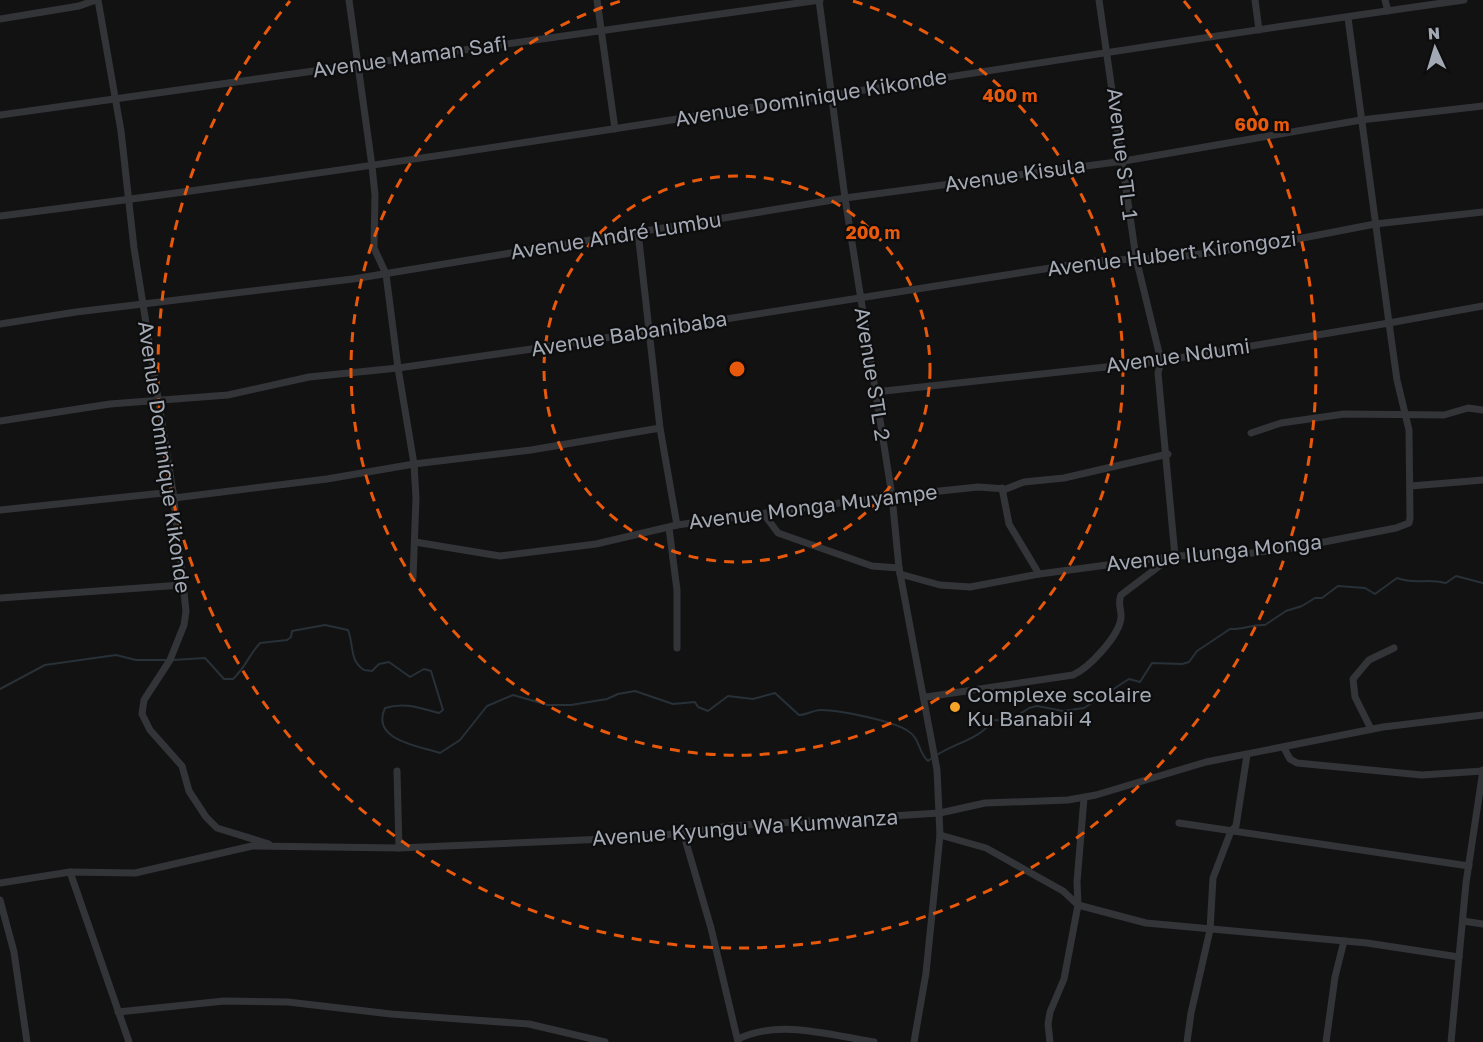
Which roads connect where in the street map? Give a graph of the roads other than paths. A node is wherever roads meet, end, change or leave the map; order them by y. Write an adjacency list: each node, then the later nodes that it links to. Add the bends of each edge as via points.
1 (98, 0): 11 (street); 17 (street, Avenue Dominique Kikonde)
2 (349, 0): 15 (street)
3 (597, 0): 12 (street)
4 (820, 0): 12 (street, Avenue Maman Safi); 16 (street, Avenue STL 2)
5 (1099, 0): 14 (street, Avenue STL 1)
6 (1255, 0): 13 (street)
7 (1385, 0): 9 (street)
8 (1464, 0): 9 (street, Avenue Dominique Kikonde)
9 (1388, 11): 10 (street, Avenue Dominique Kikonde)
10 (1348, 18): 13 (street, Avenue Dominique Kikonde); 20 (street)
11 (0, 19)
12 (601, 30): 15 (street, Avenue Maman Safi); 21 (street)
13 (1259, 30): 14 (street, Avenue Dominique Kikonde)
14 (1108, 53): 16 (street, Avenue Dominique Kikonde); 22 (street, Avenue STL 1)
15 (358, 66): 17 (street, Avenue Maman Safi); 23 (street)
16 (832, 93): 21 (street, Avenue Dominique Kikonde); 24 (street, Avenue STL 2)
17 (116, 100): 19 (street, Avenue Maman Safi); 25 (street, Avenue Dominique Kikonde)
18 (1483, 106): 20 (street, Avenue Kisula)
19 (0, 115)
20 (1361, 120): 22 (street, Avenue Kisula); 28 (street)
21 (615, 129): 23 (street, Avenue Dominique Kikonde)
22 (1124, 161): 24 (street, Avenue Kisula); 30 (street, Avenue STL 1)
23 (372, 166): 25 (street, Avenue Dominique Kikonde); 31 (street, via 374,248)
24 (845, 198): 29 (street, Avenue André Lumbu); 32 (street, Avenue STL 2)
25 (128, 200): 27 (street, Avenue Dominique Kikonde); 33 (street, Avenue Dominique Kikonde)
26 (1483, 212): 28 (street, Avenue Hubert Kirongozi)
27 (0, 216)
28 (1375, 224): 30 (street, Avenue Hubert Kirongozi, via 1179,257); 35 (street)
29 (638, 232): 31 (street, Avenue André Lumbu); 37 (street, Avenue Monga Muyampe)
30 (1136, 258): 32 (street, Avenue Hubert Kirongozi); 38 (street, Avenue STL 1)
31 (386, 274): 33 (street, Avenue André Lumbu); 39 (street)
32 (861, 298): 37 (street, Avenue Babanibaba); 40 (street, Avenue STL 2)
33 (143, 305): 36 (street, Avenue André Lumbu); 41 (street, Avenue Dominique Kikonde)
34 (1483, 306): 35 (street, Avenue Ndumi)
35 (1389, 323): 38 (street, Avenue Ndumi); 43 (street)
36 (0, 324)
37 (648, 331): 39 (street, Avenue Babanibaba); 45 (street, Avenue Monga Muyampe)
38 (1161, 361): 40 (street, Avenue Ndumi); 47 (street, Avenue STL 1, via 1158,373)
39 (398, 368): 41 (street, Avenue Babanibaba, via 309,377 228,395); 48 (street)
40 (875, 392): 53 (street, Avenue STL 2)
41 (159, 400): 44 (street, Avenue Babanibaba, via 89,406); 52 (street, Avenue Dominique Kikonde)
42 (1483, 410): 43 (street, via 1468,408 1444,415)
43 (1404, 413): 46 (street, via 1296,420); 50 (street, Avenue Ilunga Monga, via 1409,430)
44 (0, 421)
45 (660, 428): 48 (street, via 531,450); 56 (street, Avenue Monga Muyampe)
46 (1251, 433)
47 (1168, 454): 51 (street, Avenue Monga Muyampe); 59 (street, Avenue STL 1)
48 (414, 464): 52 (street, via 327,479); 58 (street)
49 (1483, 480): 50 (street)
50 (1411, 486): 59 (street, Avenue Ilunga Monga, via 1410,518 1403,526 1264,552)
51 (1002, 489): 53 (street, Avenue Monga Muyampe, via 978,487); 60 (street, via 1009,524)
52 (173, 495): 54 (street); 65 (street, Avenue Dominique Kikonde)
53 (892, 496): 55 (street, Avenue Monga Muyampe); 61 (street, Avenue STL 2)
54 (0, 510)
55 (764, 514): 56 (street, Avenue Monga Muyampe); 61 (street, Avenue Ilunga Monga, via 778,533 872,566)
56 (677, 525): 57 (street)
57 (669, 528): 58 (street, via 596,544 500,556); 67 (street, via 677,590)
58 (415, 542): 64 (street)
59 (1175, 556): 62 (street, Avenue Ilunga Monga); 69 (street, via 1121,596 1119,627 1081,672)
60 (1034, 565): 62 (street); 63 (street)
61 (900, 571): 63 (street, Avenue Ilunga Monga, via 954,587); 69 (street, Avenue STL 2)
62 (1054, 572): 63 (street, Avenue Ilunga Monga)
63 (1039, 574)
64 (413, 579)
65 (182, 585): 66 (street); 82 (street, Avenue Dominique Kikonde, via 184,625 170,660 144,700 142,714 150,730 182,766 189,790 217,828)
66 (0, 598)
67 (677, 648)
68 (1394, 648): 71 (street, via 1369,660 1353,679 1355,697)
69 (926, 697): 77 (street, Avenue STL 2)
70 (1483, 715): 71 (street, Avenue Kyungu Wa Kumwanza)
71 (1371, 729): 72 (street, Avenue Kyungu Wa Kumwanza)
72 (1284, 748): 73 (street, Avenue Kyungu Wa Kumwanza); 75 (street, via 1297,763 1422,775)
73 (1246, 755): 76 (street, Avenue Kyungu Wa Kumwanza, via 1185,768); 79 (street, via 1236,826)
74 (397, 771): 83 (street)
75 (1483, 771): 84 (street)
76 (1084, 798): 77 (street, Avenue Kyungu Wa Kumwanza, via 985,803); 88 (street)
77 (940, 813): 80 (street, Avenue Kyungu Wa Kumwanza); 81 (street)
78 (1179, 823): 79 (street)
79 (1232, 831): 84 (street); 91 (street, via 1214,878)
80 (683, 832): 83 (street, Avenue Kyungu Wa Kumwanza, via 651,837); 97 (street)
81 (940, 835): 88 (street, via 986,848 1063,891); 103 (street, via 926,973)
82 (281, 847): 83 (street, Avenue Kyungu Wa Kumwanza); 85 (street, Avenue Kyungu Wa Kumwanza, via 236,848 135,873)
83 (399, 848)
84 (1469, 866): 89 (street)
85 (70, 872): 86 (street, Avenue Kyungu Wa Kumwanza); 94 (street)
86 (0, 883)
87 (0, 900): 98 (street, via 14,952)
88 (1078, 905): 91 (street, via 1146,923); 104 (street, via 1064,979 1050,1012)
89 (1463, 921): 90 (street); 93 (street)
90 (1483, 924)
91 (1210, 930): 92 (street); 105 (street)
92 (1344, 941): 93 (street); 106 (street)
93 (1459, 957): 107 (street)
94 (118, 1012): 96 (street, via 224,1001 288,1002 391,1014 529,1023); 99 (street)
95 (818, 1033): 97 (street, via 787,1029 753,1031); 101 (street); 102 (street)
96 (576, 1038): 100 (street)
97 (738, 1040)
98 (27, 1042)
99 (129, 1042)
100 (605, 1042)
101 (818, 1042)
102 (874, 1042)
103 (914, 1042)
104 (1050, 1042)
105 (1187, 1042)
106 (1326, 1042)
107 (1451, 1042)

